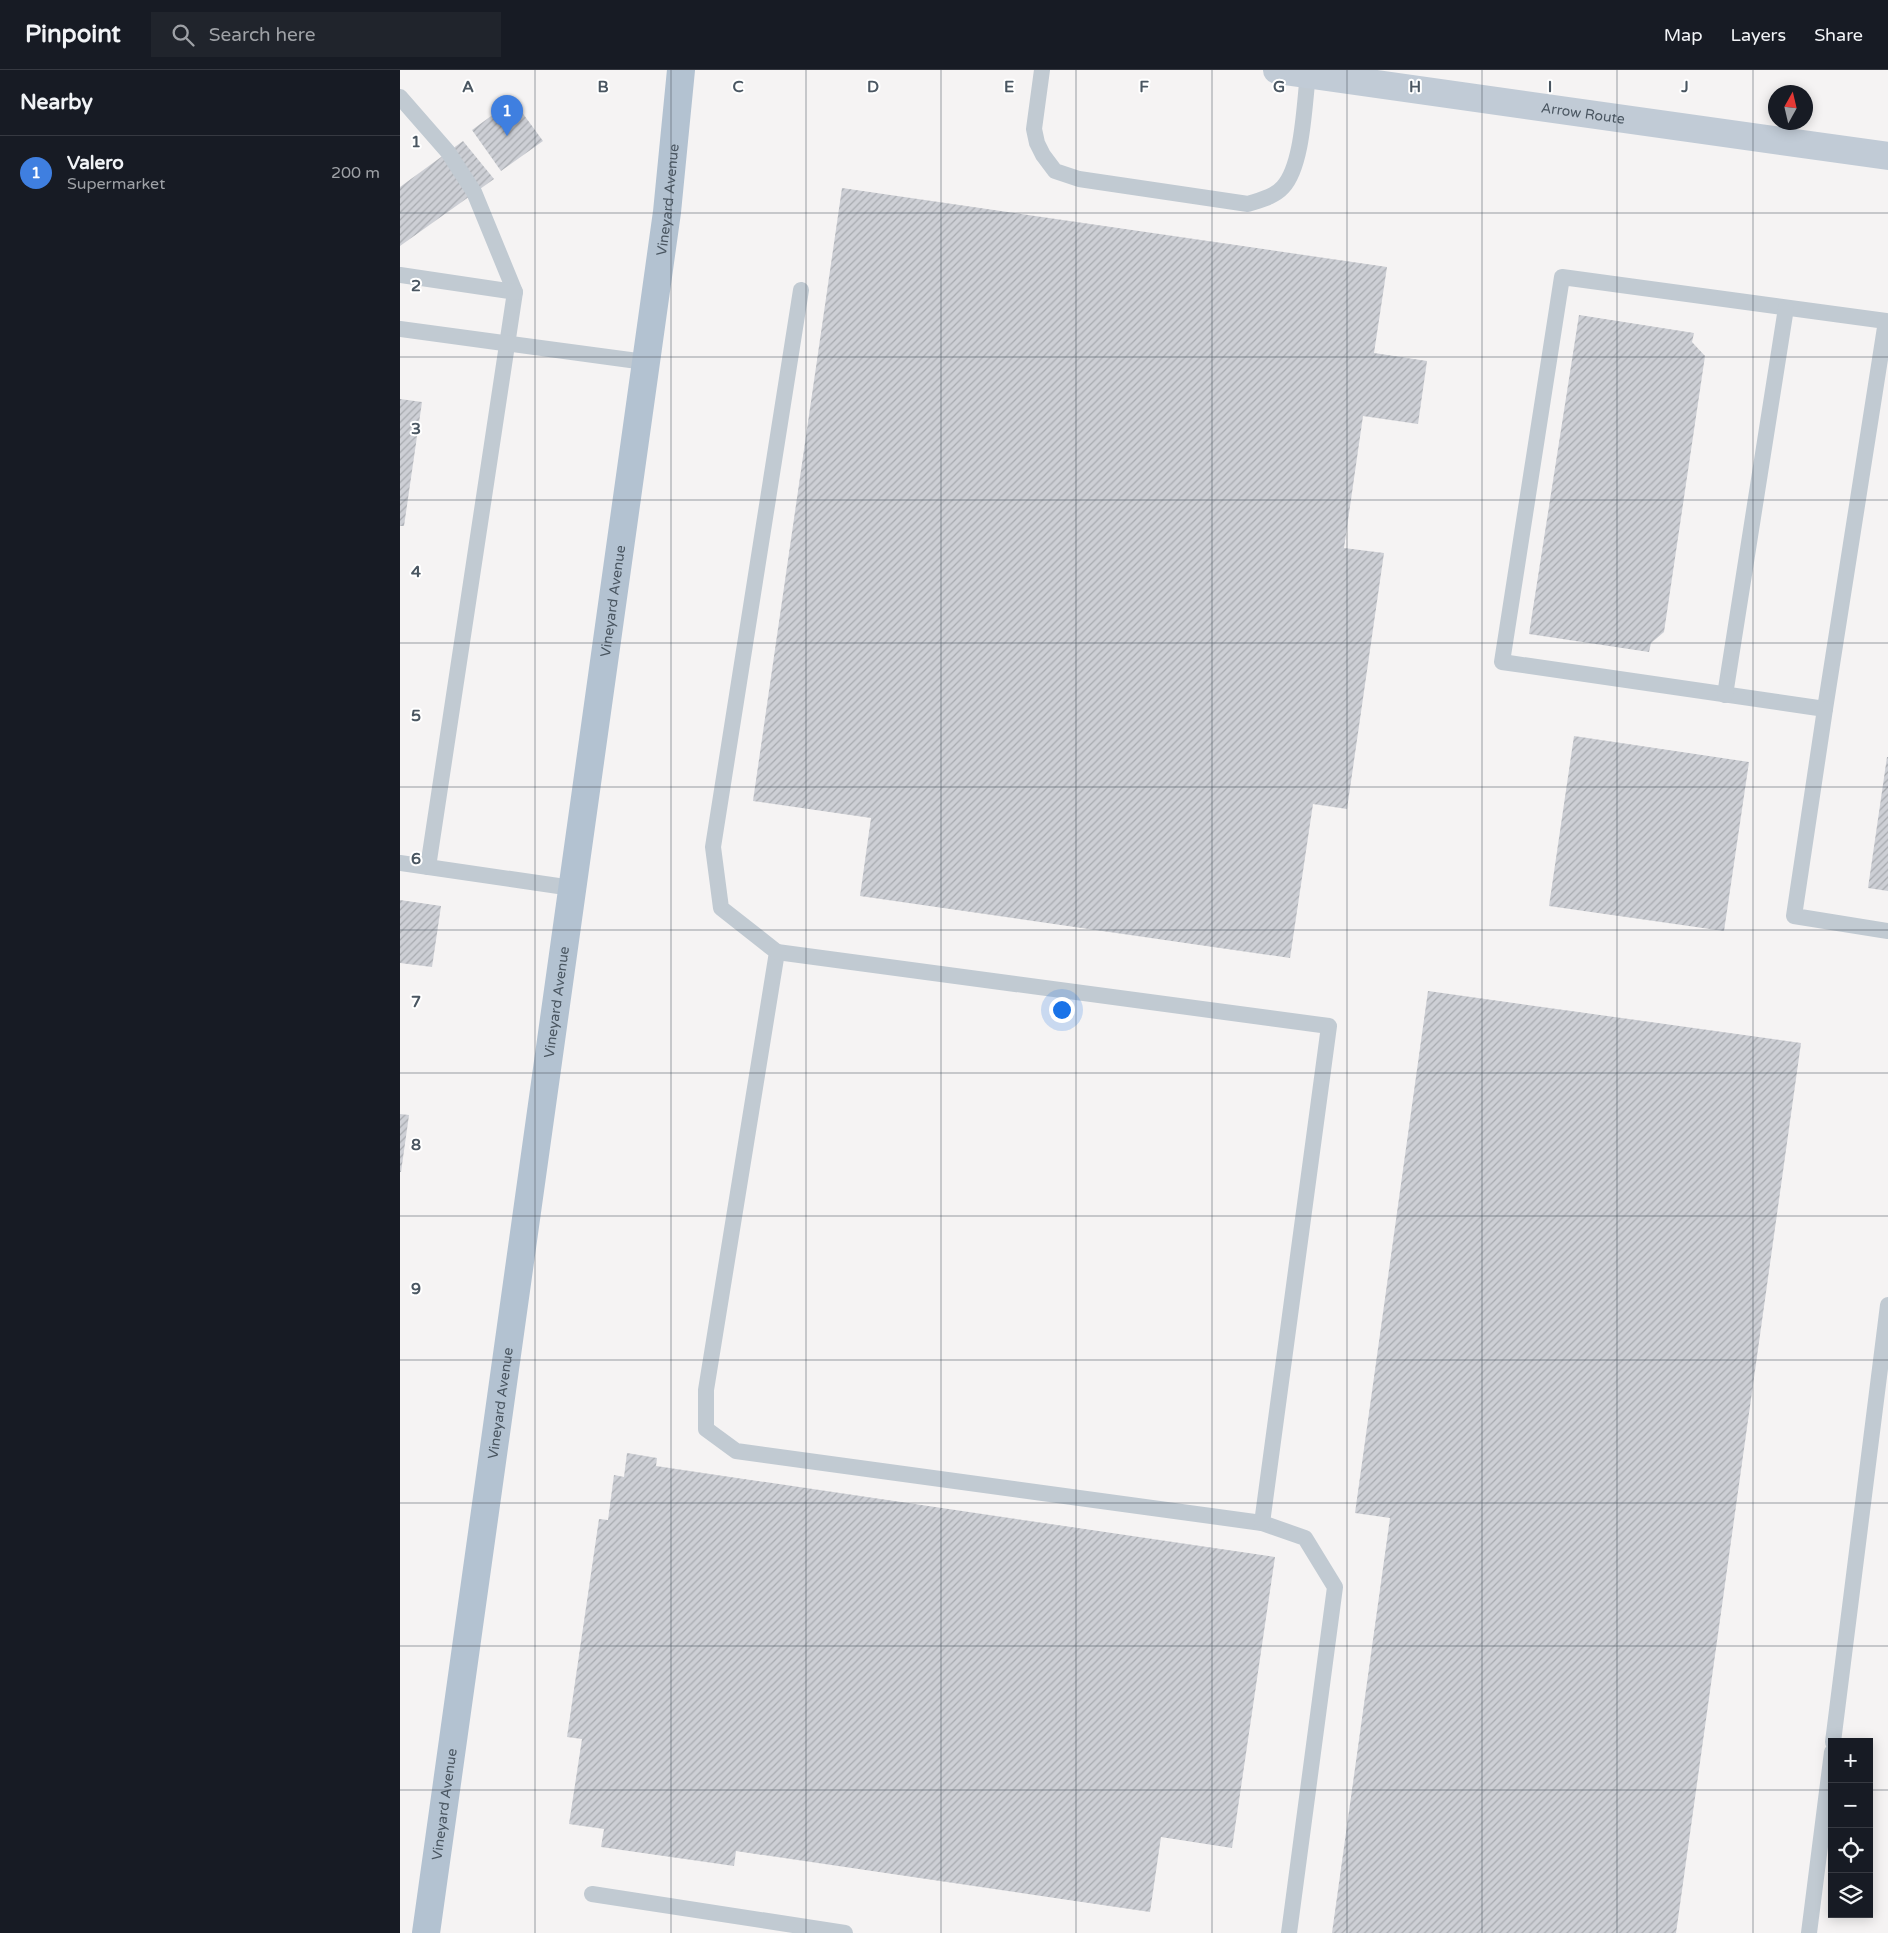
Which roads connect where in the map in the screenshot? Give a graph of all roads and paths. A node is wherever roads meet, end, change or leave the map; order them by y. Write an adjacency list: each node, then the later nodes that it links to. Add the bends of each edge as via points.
1 (682, 70): 15 (main road, Vineyard Avenue)
2 (1042, 70): 5 (lane, via 1034,129 1042,155 1055,171 1079,179 1248,204 1269,198 1292,173)
3 (1277, 70): 5 (main road, Arrow Route)
4 (1339, 74): 5 (main road, Arrow Route); 7 (main road, Arrow Route)
5 (1308, 75)
6 (400, 97): 10 (lane, via 448,152 474,192)
7 (1888, 156)
8 (400, 275): 10 (lane)
9 (801, 290): 22 (lane, via 713,847 721,908)
10 (515, 292): 14 (lane)
11 (1786, 308): 12 (lane); 16 (lane); 16 (lane, via 1562,278 1560,287 1502,662)
12 (1887, 321): 17 (lane)
13 (400, 329): 14 (lane)
14 (509, 345): 15 (lane); 19 (lane)
15 (646, 362): 20 (main road, Vineyard Avenue)
16 (1725, 695): 17 (lane)
17 (1825, 709): 21 (lane, via 1794,916)
18 (400, 863): 19 (lane)
19 (428, 867): 20 (lane)
20 (572, 888): 28 (main road, Vineyard Avenue)
21 (1888, 931)
22 (777, 952): 24 (lane, via 706,1390 706,1429 736,1451); 24 (lane, via 1330,1026)
23 (1888, 1306): 25 (lane)
24 (1262, 1523): 30 (lane, via 1305,1538 1335,1587)
25 (1834, 1738)
26 (1828, 1783): 31 (lane)
27 (592, 1894): 29 (lane)
28 (426, 1933)
29 (845, 1933)
30 (1289, 1933)
31 (1809, 1933)

